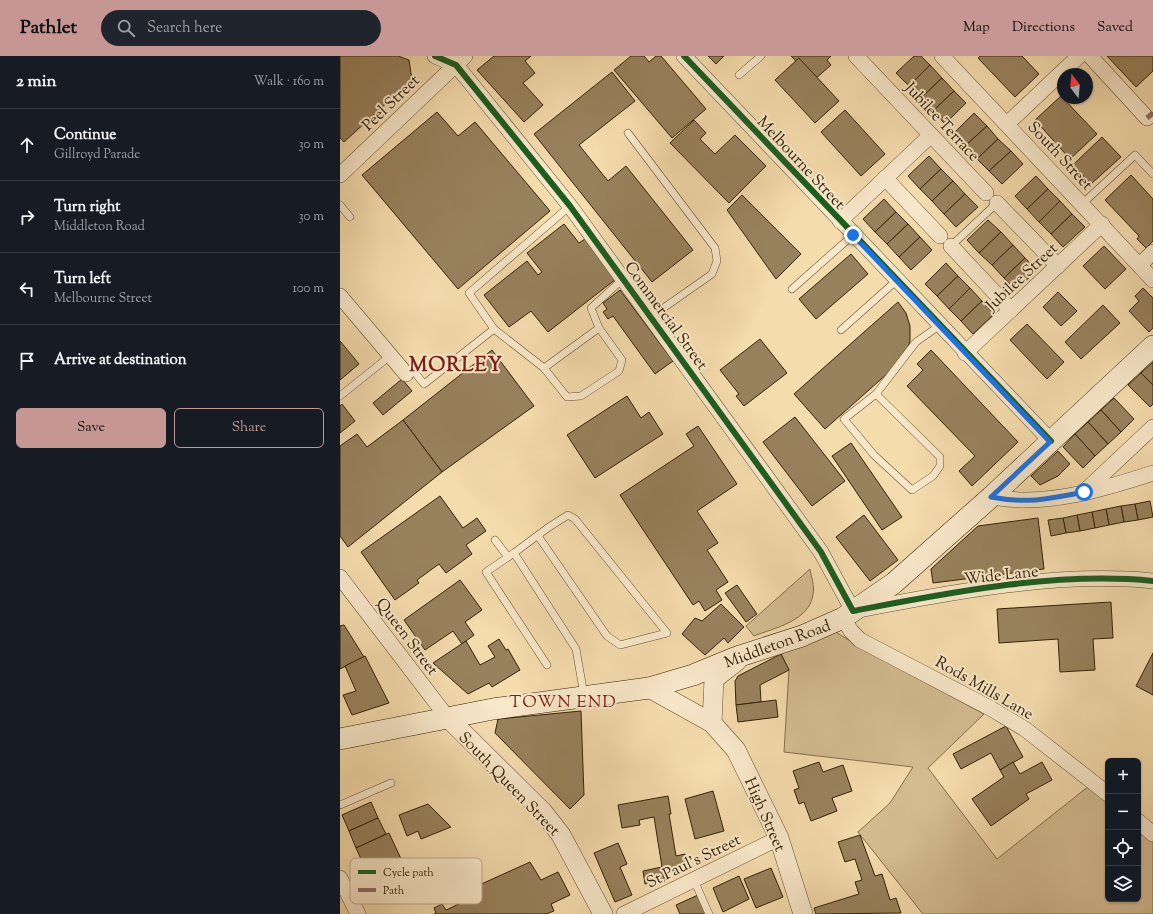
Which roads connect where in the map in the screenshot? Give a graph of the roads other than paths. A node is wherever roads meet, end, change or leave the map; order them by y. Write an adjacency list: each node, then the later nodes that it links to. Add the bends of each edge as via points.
1 (435, 56): 8 (street, Commercial Street)
2 (684, 56): 22 (street, Melbourne Street)
3 (760, 56): 9 (lane)
4 (856, 56): 13 (street, Jubilee Terrace)
5 (942, 56): 11 (street, South Street)
6 (1079, 56): 11 (street)
7 (1090, 56): 10 (street)
8 (460, 60): 14 (street, Peel Street); 20 (street, Commercial Street)
9 (739, 75)
10 (1147, 118)
11 (1007, 124): 18 (street, South Street)
12 (628, 133): 35 (lane, via 715,248 717,261 712,274)
13 (931, 134): 16 (street); 17 (street, Jubilee Terrace)
14 (340, 174)
15 (1153, 174): 18 (lane, via 1135,154)
16 (885, 178): 22 (street); 25 (street)
17 (992, 198): 25 (lane); 28 (street, Jubilee Terrace)
18 (1082, 204): 23 (street, South Street)
19 (340, 205): 21 (lane)
20 (570, 206): 29 (street, Commercial Street); 38 (lane, via 469,293)
21 (350, 217)
22 (840, 221): 24 (street, Melbourne Street)
23 (1102, 224): 27 (street, South Street); 28 (street, Jubilee Street)
24 (853, 235): 31 (street, Melbourne Street); 32 (lane)
25 (946, 241): 34 (street)
26 (1153, 252): 27 (street)
27 (1140, 265): 30 (street, South Street)
28 (1058, 266): 34 (street, Jubilee Street)
29 (624, 278): 35 (street, Commercial Street); 37 (lane, via 590,308)
30 (1153, 280)
31 (896, 281): 36 (street, Melbourne Street); 39 (lane)
32 (792, 289)
33 (340, 296): 42 (street)
34 (1010, 310): 41 (street, Jubilee Street)
35 (652, 316): 57 (street, Commercial Street, via 821,552)
36 (939, 326): 41 (street, Melbourne Street); 45 (lane, via 916,342)
37 (599, 328): 43 (lane); 43 (lane, via 622,360 620,371 581,396 567,397)
38 (494, 329): 43 (lane); 44 (lane, via 424,384 412,369)
39 (841, 330)
40 (1153, 346): 48 (main road, Middleton Road)
41 (965, 353): 48 (street, Melbourne Street)
42 (390, 356): 44 (street); 46 (lane)
43 (544, 368)
44 (406, 374)
45 (876, 394): 45 (lane, via 940,457 940,466 932,476 912,490 874,455 844,420)
46 (340, 396)
47 (1153, 426): 50 (street)
48 (1050, 442): 51 (main road, Middleton Road)
49 (1153, 473): 50 (street)
50 (1084, 492): 51 (street, via 1039,501 1013,501)
51 (991, 497): 57 (main road, Middleton Road, via 894,583)
52 (538, 536): 52 (lane, via 568,515 575,519 667,633 620,645 607,636); 54 (lane)
53 (495, 540): 54 (lane)
54 (511, 555): 59 (lane, via 486,572); 61 (lane, via 576,649)
55 (1153, 581): 57 (street, Wide Lane, via 1100,579 1019,584 949,593)
56 (341, 582): 62 (street, Queen Street)
57 (848, 614): 58 (main road, Middleton Road, via 802,636); 66 (street, Rods Mills Lane, via 850,631 860,640 1025,729)
58 (751, 653): 60 (main road, Middleton Road); 63 (street, via 729,666 714,679)
59 (547, 665)
60 (650, 688): 61 (main road, Middleton Road); 63 (street, High Street)
61 (585, 697): 62 (main road, Middleton Road)
62 (447, 717): 64 (main road, Middleton Road); 76 (street, South Queen Street, via 562,835)
63 (712, 723): 70 (street, High Street, via 736,750)
64 (340, 739)
65 (391, 783): 67 (lane)
66 (1105, 792)
67 (340, 805)
68 (1141, 824): 69 (street)
69 (1153, 834)
70 (779, 838): 72 (street, St Paul's Street); 79 (street, High Street)
71 (340, 878): 73 (street)
72 (694, 880): 77 (street, St Paul's Street); 78 (lane)
73 (350, 898)
74 (353, 904): 75 (street)
75 (358, 914)
76 (603, 914)
77 (624, 914)
78 (709, 914)
79 (804, 914)

